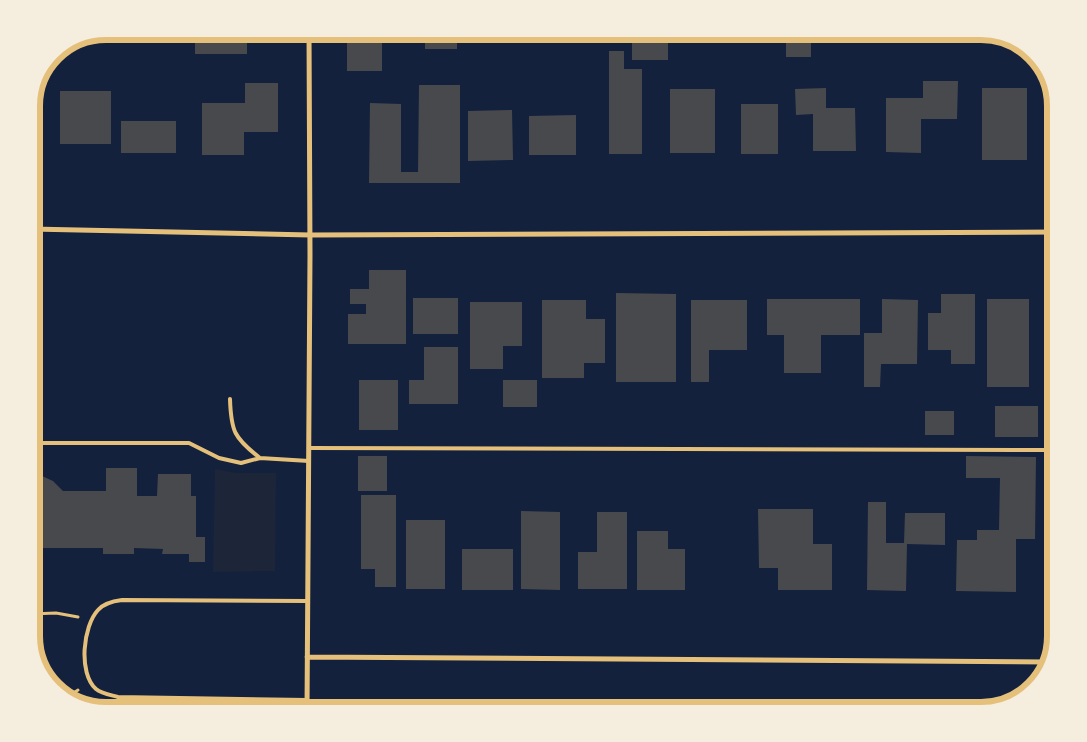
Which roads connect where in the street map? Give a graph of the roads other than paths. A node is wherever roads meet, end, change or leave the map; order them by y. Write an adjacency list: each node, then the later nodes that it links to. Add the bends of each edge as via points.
1 (310, 40): 4 (street)
2 (40, 229): 4 (street)
3 (1047, 232): 4 (street)
4 (310, 236): 7 (street)
5 (230, 398): 9 (lane, via 230,420 234,432 244,446)
6 (40, 443): 9 (lane, via 189,443 219,458 241,463)
7 (308, 448): 8 (lane); 10 (street)
8 (1047, 450)
9 (260, 458): 10 (lane)
10 (308, 461): 11 (street)
11 (307, 601): 12 (street); 14 (lane, via 111,602 99,608 91,619 86,632 85,668 96,689 118,697)
12 (307, 657): 13 (street); 14 (street)
13 (1042, 662)
14 (307, 700)

